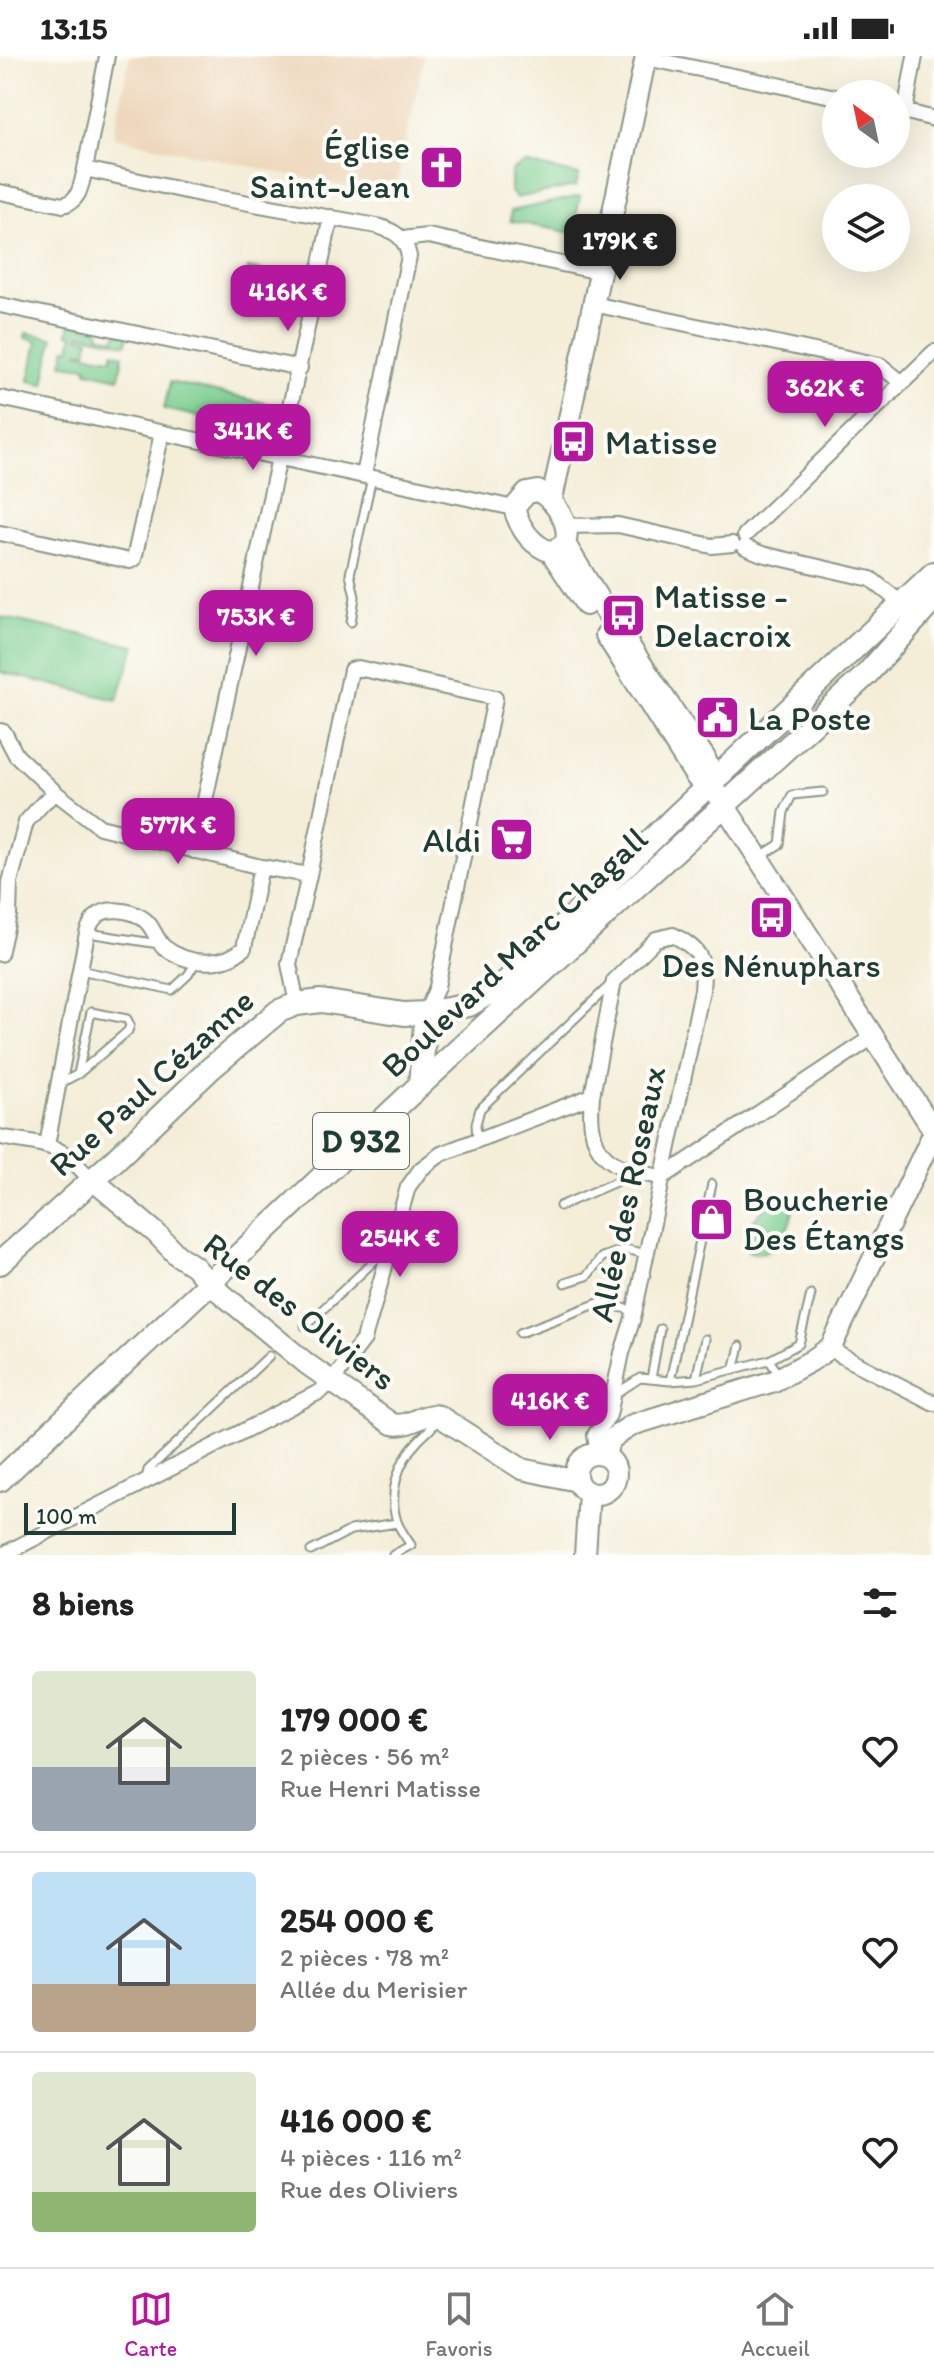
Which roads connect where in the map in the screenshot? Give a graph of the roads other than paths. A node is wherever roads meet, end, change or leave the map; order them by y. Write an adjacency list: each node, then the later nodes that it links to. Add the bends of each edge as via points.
1 (107, 56): 8 (street)
2 (915, 56): 4 (street)
3 (646, 57): 5 (street); 12 (street)
4 (909, 80)
5 (822, 94)
6 (910, 112): 7 (street)
7 (934, 119)
8 (85, 169): 9 (street, via 69,204); 10 (street)
9 (0, 192)
10 (331, 217): 11 (street, via 395,231); 16 (street)
11 (402, 239): 12 (street, via 428,236); 21 (street, via 409,256)
12 (600, 272): 13 (street)
13 (593, 304): 17 (street, via 880,365); 22 (street)
14 (0, 305): 16 (street)
15 (934, 352): 17 (street)
16 (300, 368): 20 (street)
17 (901, 382): 26 (street)
18 (0, 398): 19 (street)
19 (162, 433): 20 (street); 24 (street, via 134,559)
20 (281, 457): 21 (street); 38 (street)
21 (368, 476): 23 (street); 30 (lane, via 350,574 355,597)
22 (552, 499): 23 (street, via 538,491 527,493); 25 (street)
23 (514, 508): 25 (street, via 537,547)
24 (0, 533)
25 (561, 541): 26 (street, via 618,525 712,546); 34 (street, via 705,758)
26 (740, 542): 29 (street, via 762,554 871,579)
27 (934, 573): 29 (main road, Rue Paul Cézanne)
28 (934, 599): 37 (main road, D 932, via 866,675)
29 (902, 604): 34 (main road, Rue Paul Cézanne)
30 (351, 622)
31 (0, 731): 32 (street)
32 (16, 755): 33 (street); 36 (street)
33 (0, 758)
34 (710, 783): 37 (street); 49 (main road, Rue Paul Cézanne, via 504,984 469,1005)
35 (823, 792): 39 (lane, via 792,795 780,844)
36 (56, 793): 38 (street, via 100,827); 44 (street, via 26,822 10,882)
37 (724, 803): 39 (street); 53 (main road, Boulevard Marc Chagall / D 932)
38 (194, 851): 40 (street)
39 (759, 857): 50 (street)
40 (261, 867): 41 (street); 45 (street, via 244,948 224,960)
41 (309, 875): 48 (street, via 289,964); 49 (street, via 351,670 495,698 437,987)
42 (87, 933): 43 (lane); 43 (street, via 101,913 125,912 146,919); 46 (street)
43 (161, 944): 45 (street)
44 (0, 954)
45 (196, 962): 46 (lane, via 172,990)
46 (80, 970): 52 (street)
47 (614, 981): 54 (street); 57 (lane, via 480,1109); 60 (street, Allée des Roseaux, via 656,939 673,935 699,953 705,966)
48 (297, 1004): 49 (main road, Rue Paul Cézanne, via 321,1001); 61 (main road, Rue Paul Cézanne, via 264,1021)
49 (426, 1013): 53 (main road)
50 (873, 1037): 55 (street); 60 (street)
51 (78, 1074): 51 (lane, via 128,1031 127,1019 91,1012); 52 (lane)
52 (59, 1084): 58 (street)
53 (420, 1085): 68 (main road, Boulevard Marc Chagall / D 932)
54 (592, 1096): 57 (street); 59 (street, via 589,1122 600,1151 617,1167)
55 (934, 1132): 76 (street)
56 (0, 1137): 58 (street)
57 (477, 1139): 64 (street, via 421,1169 408,1187)
58 (47, 1145): 61 (street)
59 (636, 1173): 60 (street); 63 (lane)
60 (663, 1177): 65 (street, Allée des Roseaux)
61 (93, 1180): 66 (main road, Rue Paul Cézanne); 68 (street, Rue des Oliviers)
62 (712, 1184): 83 (lane)
63 (560, 1206)
64 (390, 1247): 71 (lane); 82 (street, via 364,1339)
65 (646, 1254): 67 (lane, via 625,1249 602,1257 587,1276); 70 (street, Allée des Roseaux)
66 (0, 1263)
67 (565, 1283)
68 (210, 1284): 82 (street, Rue des Oliviers); 88 (main road, Boulevard Marc Chagall / D 932)
69 (811, 1294): 78 (lane, via 799,1344)
70 (634, 1311): 73 (lane, via 601,1302); 84 (street, Allée des Roseaux)
71 (305, 1326)
72 (660, 1329): 80 (lane)
73 (520, 1333)
74 (705, 1339): 81 (lane)
75 (740, 1346): 79 (lane)
76 (831, 1347): 78 (street, via 811,1361); 85 (street)
77 (269, 1356): 89 (lane, via 148,1470)
78 (776, 1369): 79 (lane); 87 (street, via 672,1414)
79 (734, 1370): 81 (lane)
80 (651, 1379): 83 (lane); 84 (lane, via 640,1378)
81 (696, 1379): 83 (lane)
82 (332, 1381): 86 (street, Rue des Oliviers, via 392,1424); 89 (street)
83 (670, 1381)
84 (613, 1396): 87 (street, Allée des Roseaux, via 609,1415 595,1435)
85 (934, 1403)
86 (439, 1416): 87 (street, via 522,1469); 90 (lane, via 400,1465 395,1484)
87 (595, 1472): 91 (street)
88 (0, 1480)
89 (145, 1482): 93 (street)
90 (397, 1523): 92 (lane, via 351,1530); 94 (lane, via 411,1545)
91 (587, 1545)
92 (311, 1551)
93 (2, 1555)
94 (393, 1555)

